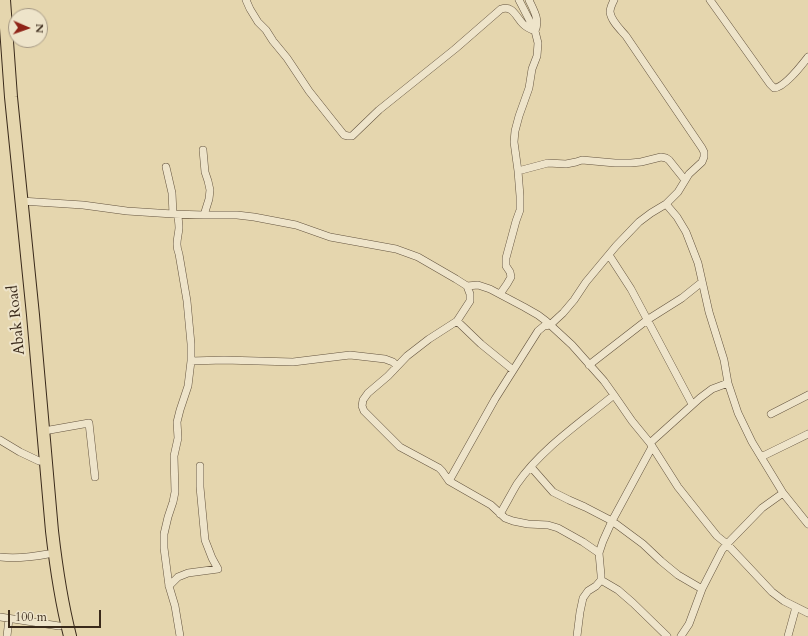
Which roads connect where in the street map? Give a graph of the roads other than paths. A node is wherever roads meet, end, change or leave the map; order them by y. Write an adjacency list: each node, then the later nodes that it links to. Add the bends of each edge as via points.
1 (4, 0): 14 (highway, Abak Road)
2 (246, 0): 7 (street, via 258,22 314,97 344,135 348,136 352,136 379,110 501,9 512,9 525,26)
3 (519, 0): 7 (street)
4 (529, 0): 7 (street, via 538,20)
5 (614, 0): 13 (street, via 610,13 613,21 626,36 704,152 702,162)
6 (710, 0): 9 (street, via 774,88 795,74)
7 (535, 31): 12 (street, via 538,43 537,56 515,131)
8 (0, 52): 34 (highway, Abak Road, via 9,161)
9 (808, 58)
10 (203, 150): 17 (street, via 210,190)
11 (166, 167): 16 (street)
12 (518, 171): 13 (street, via 548,163 566,164 582,160 631,163 661,157 670,160); 21 (street, via 520,210 506,258 506,266 511,277)
13 (685, 180): 15 (street)
14 (21, 201): 16 (street); 34 (highway, Abak Road, via 33,315)
15 (666, 204): 18 (street, via 639,222); 19 (street, via 686,232)
16 (175, 214): 17 (street); 25 (street, via 179,226 177,248 192,344)
17 (204, 215): 20 (street, via 254,217 296,225 330,237 396,249 418,257)
18 (610, 254): 22 (street); 24 (street, via 574,300)
19 (702, 282): 22 (street); 29 (street)
20 (467, 286): 21 (street, via 478,285); 23 (street, via 470,301)
21 (500, 294): 24 (street, via 538,315)
22 (647, 320): 26 (street); 32 (street)
23 (457, 321): 27 (street, via 429,339); 28 (street)
24 (550, 325): 26 (street); 28 (street, via 538,331)
25 (191, 361): 27 (street, via 293,362 350,355 385,359); 53 (street, via 188,386 177,422 178,438 174,456 175,492 164,534)
26 (589, 365): 30 (street)
27 (397, 366): 43 (street, via 368,393 363,400 364,411 400,447 439,468)
28 (513, 370): 43 (street)
29 (728, 382): 32 (street, via 712,389); 38 (street, via 738,413)
30 (614, 395): 37 (street); 41 (street)
31 (808, 395): 33 (street)
32 (692, 404): 37 (street)
33 (771, 414)
34 (41, 432): 39 (highway, Abak Road); 42 (street, via 88,423); 61 (highway, Abak Road, via 56,564)
35 (808, 434): 38 (street)
36 (0, 440): 39 (street)
37 (651, 445): 46 (street); 48 (street, via 682,492 717,536)
38 (761, 457): 44 (street)
39 (39, 461): 50 (highway, Abak Road)
40 (200, 466): 53 (street, via 205,540 218,569 188,573 178,577)
41 (531, 467): 45 (street); 46 (street, via 553,492)
42 (96, 477)
43 (448, 480): 45 (street, via 491,505)
44 (783, 493): 47 (street); 48 (street, via 762,508)
45 (500, 514): 49 (street, via 513,521 558,528)
46 (612, 521): 49 (street); 54 (street, via 678,575)
47 (808, 524)
48 (727, 544): 54 (street); 55 (street, via 772,592)
49 (599, 553): 52 (street)
50 (48, 554): 51 (street, via 26,558); 59 (highway, Abak Road)
51 (0, 557)
52 (601, 580): 63 (street, via 583,598); 64 (street, via 623,594)
53 (169, 586): 62 (street)
54 (702, 589): 65 (street, via 689,624)
55 (796, 607): 56 (street); 66 (street)
56 (808, 613)
57 (0, 617): 58 (street)
58 (9, 619): 59 (street); 60 (street)
59 (60, 631)
60 (7, 636)
61 (70, 636)
62 (180, 636)
63 (577, 636)
64 (667, 636)
65 (681, 636)
66 (788, 636)

